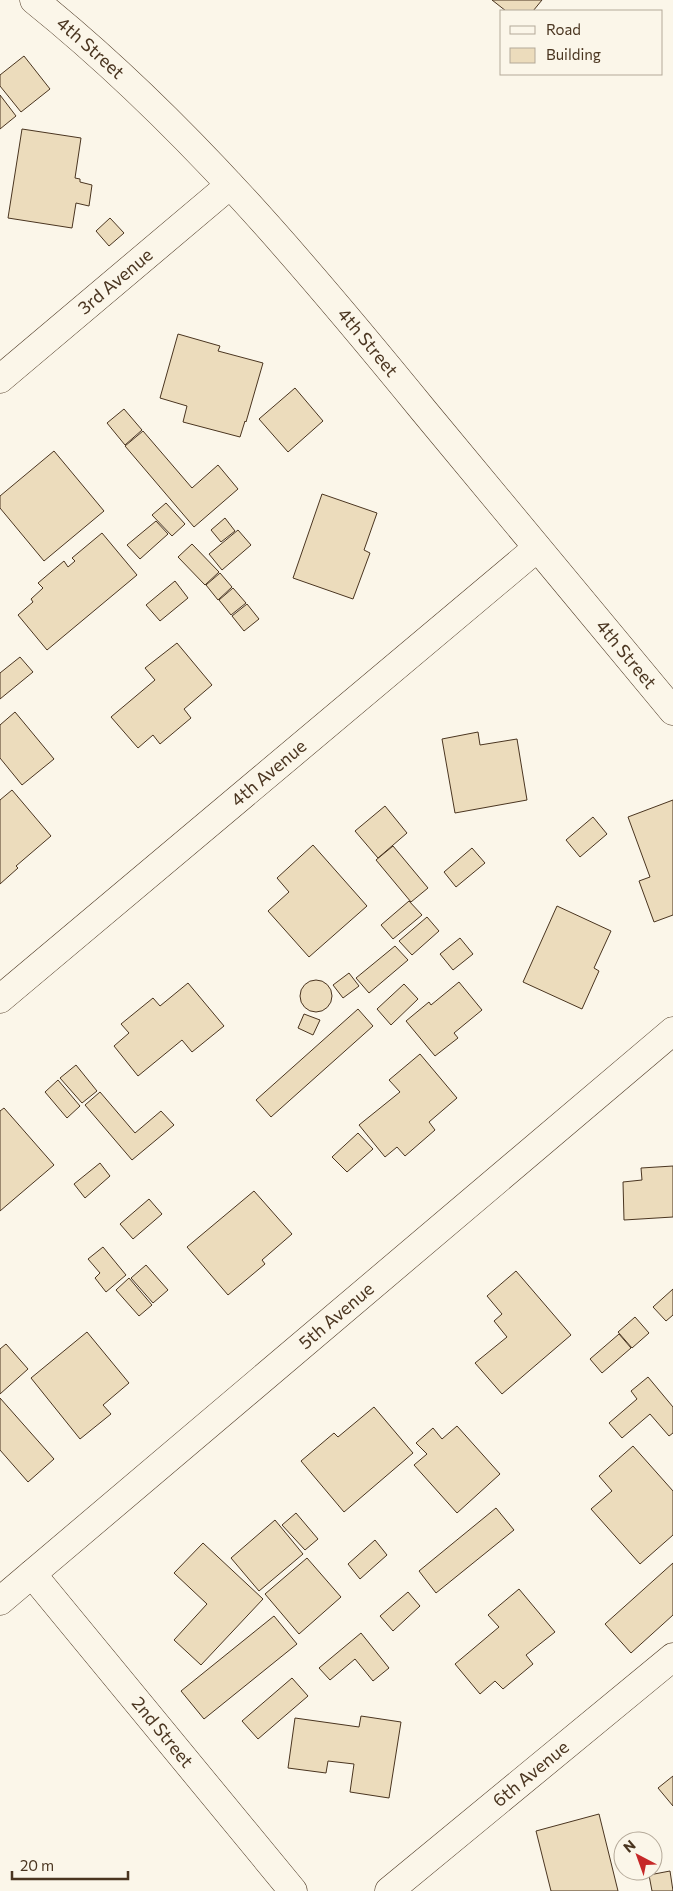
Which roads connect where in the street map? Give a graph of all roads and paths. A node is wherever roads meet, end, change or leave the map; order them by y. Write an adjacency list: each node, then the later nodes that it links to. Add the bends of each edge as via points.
1 (34, 0): 2 (street, 4th Street, via 130,82)
2 (230, 185): 3 (street, 3rd Avenue); 4 (street, 4th Street, via 359,331)
3 (0, 378)
4 (537, 548): 5 (street, 4th Street); 6 (street, 4th Avenue)
5 (673, 711)
6 (0, 1000)
7 (673, 1031): 8 (street, 5th Avenue)
8 (32, 1574): 9 (street, 5th Avenue); 11 (street, 2nd Street)
9 (0, 1601)
10 (673, 1657): 12 (street, 6th Avenue)
11 (293, 1891)
12 (389, 1891)

